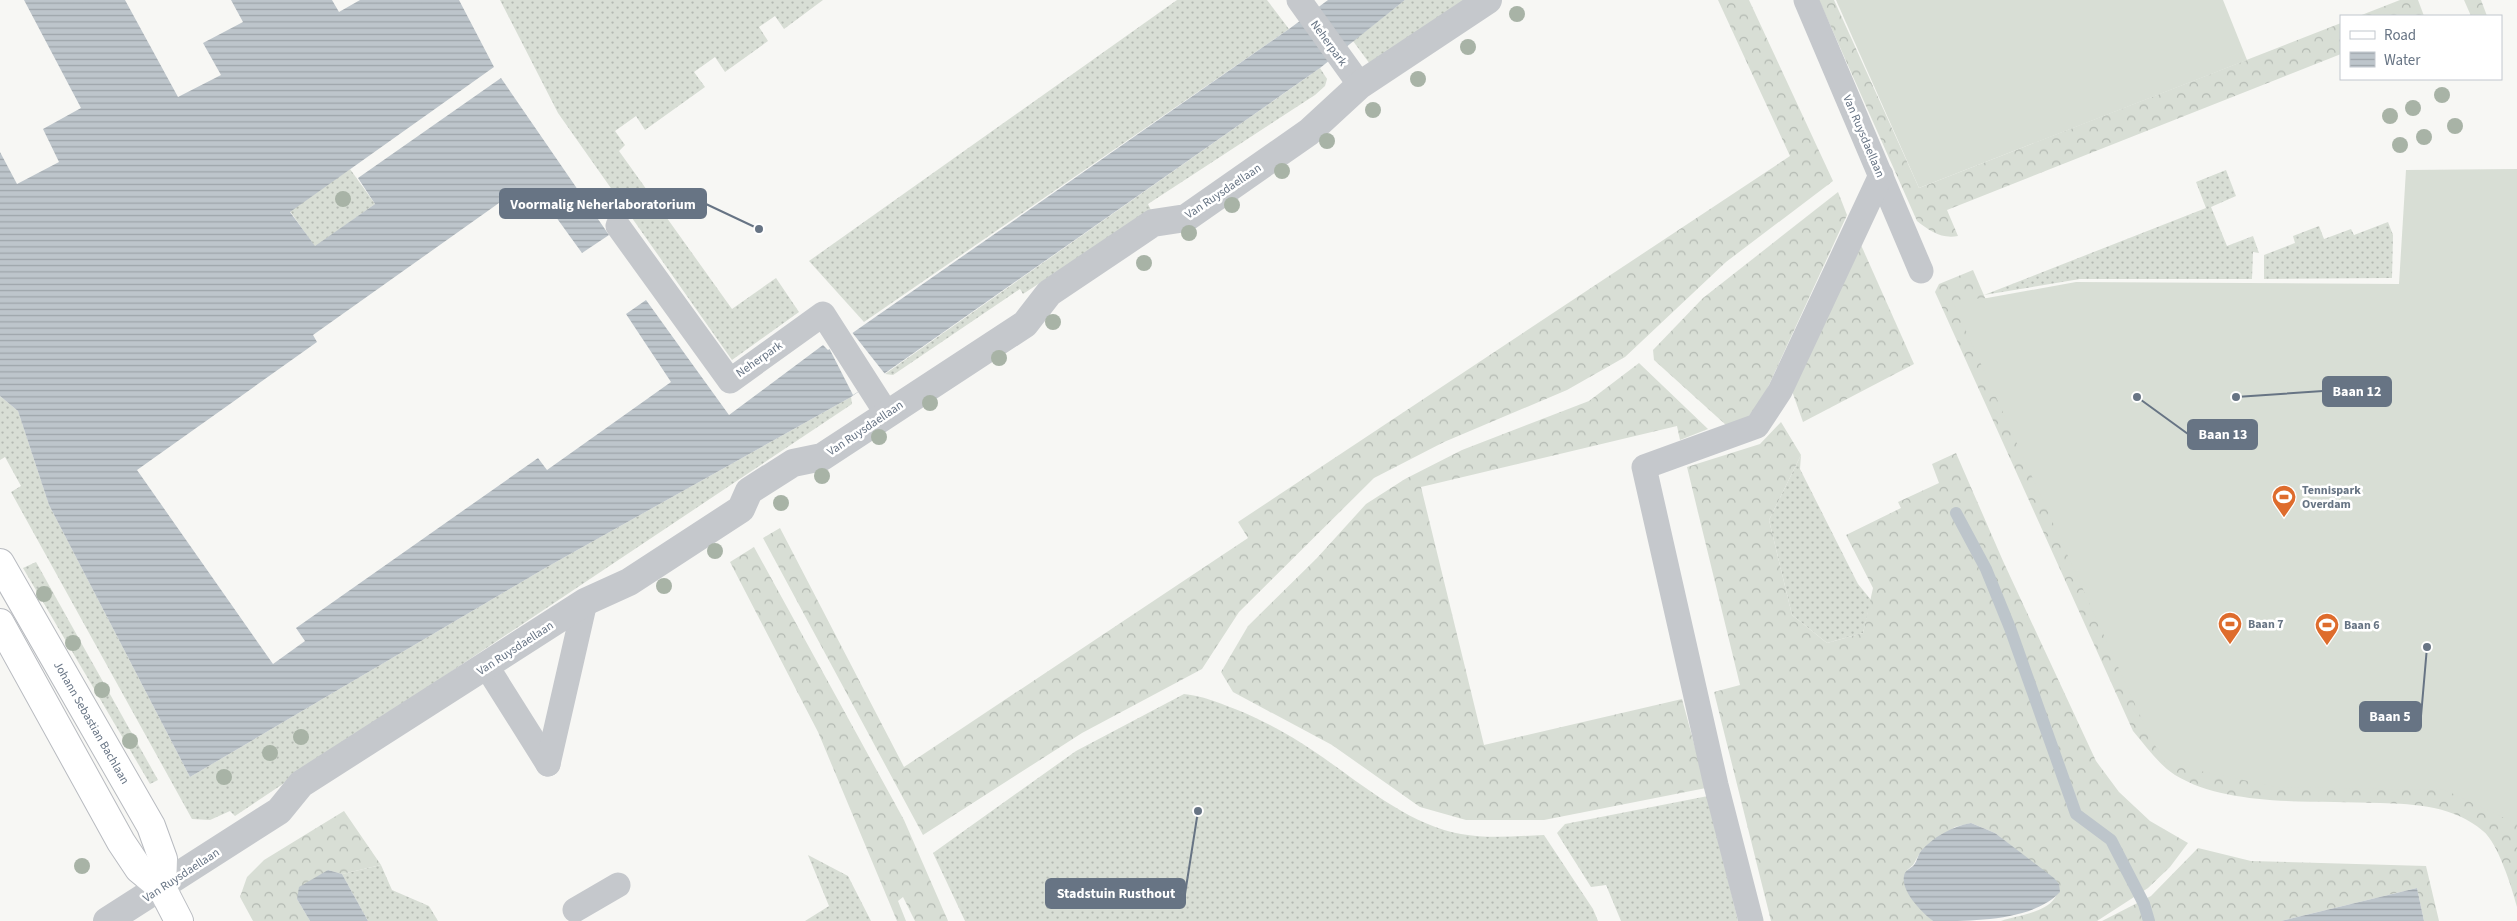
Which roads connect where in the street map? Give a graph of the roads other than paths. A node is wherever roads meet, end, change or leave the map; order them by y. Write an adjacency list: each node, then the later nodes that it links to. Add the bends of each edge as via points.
1 (1488, 0): 4 (street, Van Ruysdaellaan)
2 (1806, 0): 5 (lane, Van Ruysdaellaan)
3 (1302, 5): 4 (lane, Neherpark)
4 (1360, 85): 8 (street, Van Ruysdaellaan, via 1309,132 1186,218 1153,223 1049,293 1025,324)
5 (1881, 175): 7 (lane, Van Ruysdaellaan); 18 (lane, via 1780,392 1757,426 1644,467 1716,785)
6 (618, 226): 8 (lane, Neherpark, via 730,381 823,314)
7 (1921, 271)
8 (887, 414): 10 (street, Van Ruysdaellaan, via 822,457 793,463 749,491 742,509 629,582)
9 (0, 563): 14 (street, Johann Sebastian Bachlaan, via 151,826 163,859)
10 (585, 602): 12 (street, Van Ruysdaellaan); 12 (lane, via 548,764)
11 (0, 623): 14 (street, Johann Sebastian Bachlaan, via 121,842 139,869)
12 (487, 667): 14 (street, Van Ruysdaellaan, via 301,784 278,811)
13 (618, 885): 15 (lane)
14 (162, 888): 16 (street, Van Ruysdaellaan); 17 (street, Johann Sebastian Bachlaan)
15 (575, 910)
16 (111, 919)
17 (179, 921)
18 (1751, 921)

